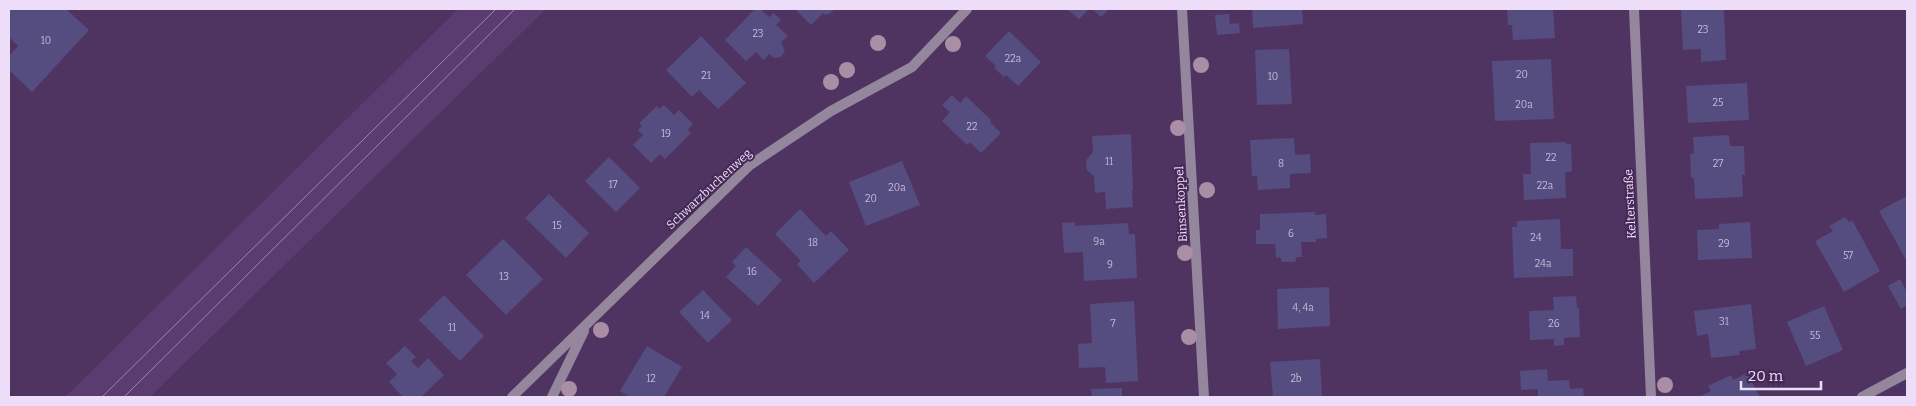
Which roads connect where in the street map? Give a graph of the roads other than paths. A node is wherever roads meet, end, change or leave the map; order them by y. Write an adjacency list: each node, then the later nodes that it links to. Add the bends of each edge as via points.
1 (967, 9): 4 (street, Schwarzbuchenweg, via 912,67 831,111 750,165)
2 (1182, 9): 8 (street, Binsenkoppel)
3 (1634, 9): 9 (street, Kelterstraße)
4 (588, 323): 6 (street, Schwarzbuchenweg); 7 (street)
5 (1907, 373): 10 (street)
6 (512, 397)
7 (552, 397)
8 (1204, 397)
9 (1651, 397)
10 (1862, 397)

